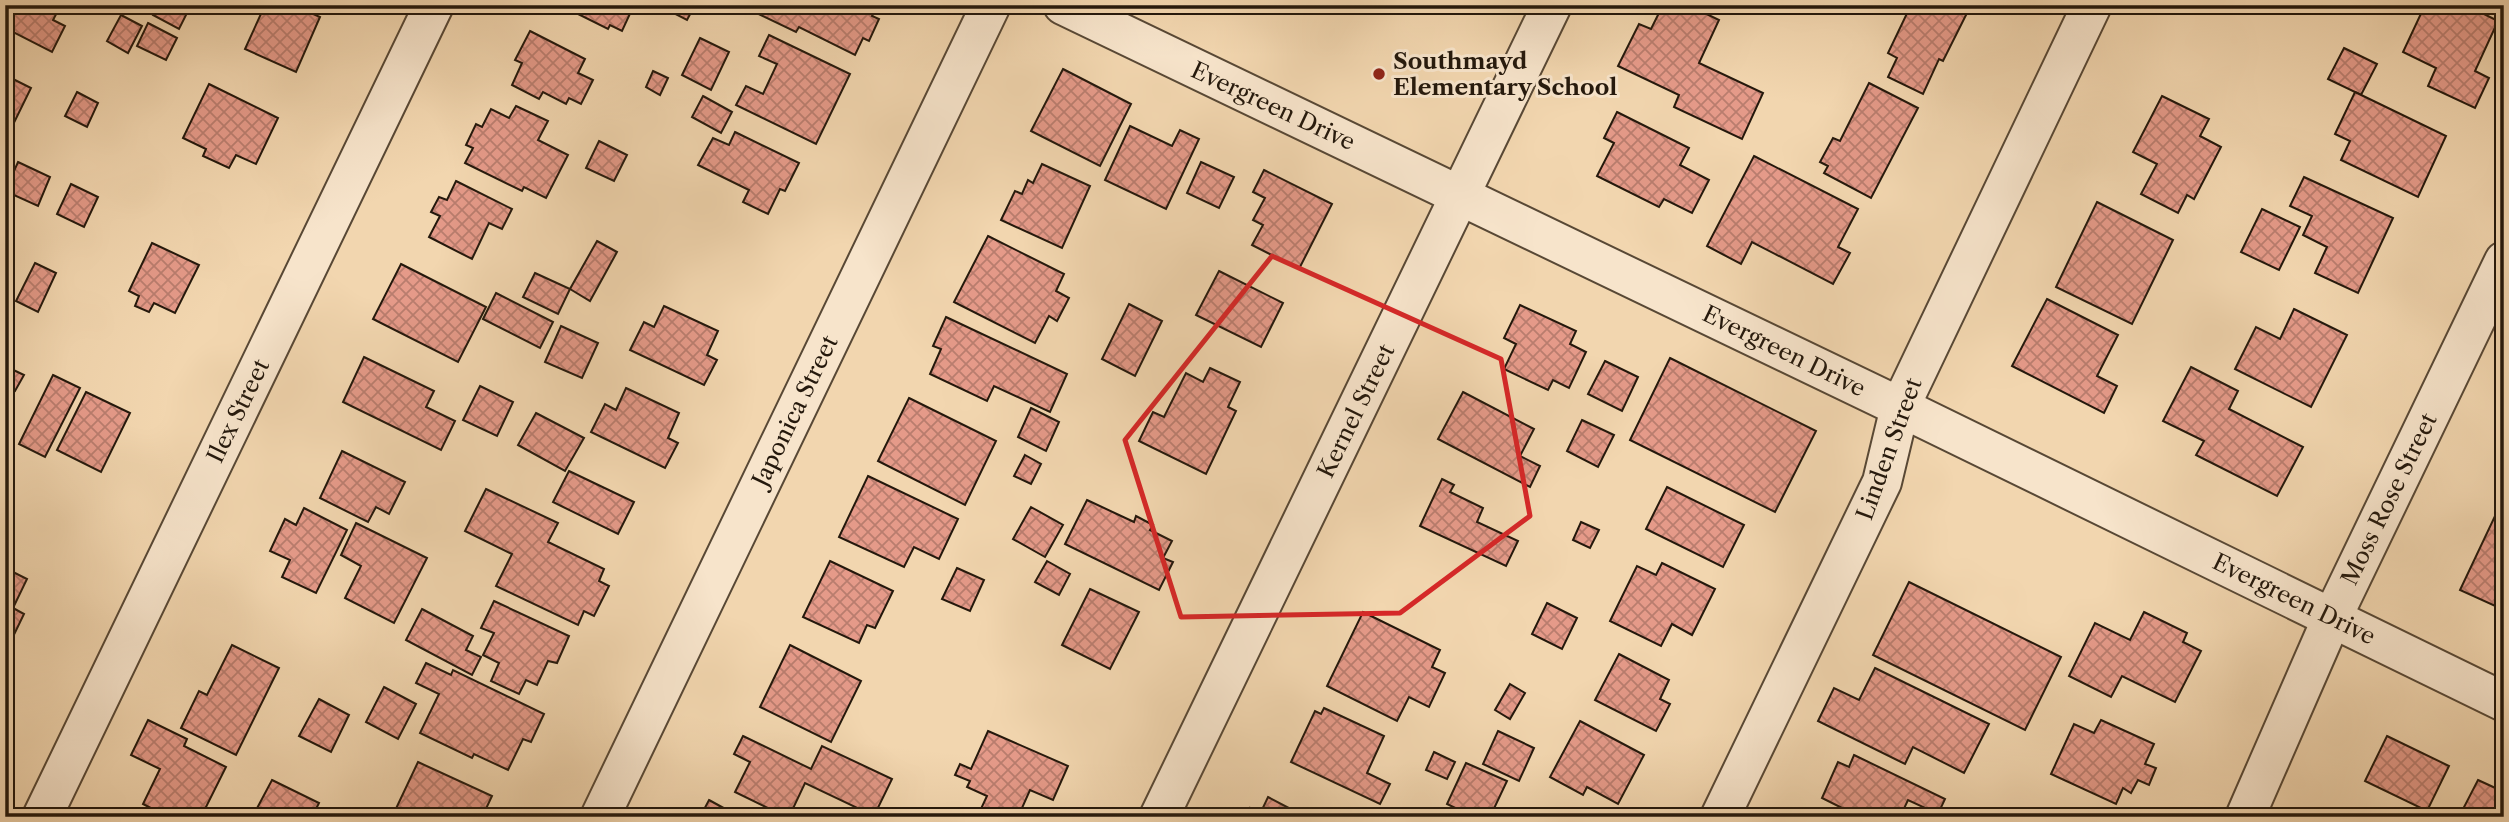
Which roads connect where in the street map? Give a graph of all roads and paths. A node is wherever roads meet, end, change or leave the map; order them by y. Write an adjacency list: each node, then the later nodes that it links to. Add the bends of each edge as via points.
1 (434, 5): 11 (street, Ilex Street)
2 (990, 5): 12 (street, Japonica Street)
3 (1552, 5): 6 (street, Kernel Street)
4 (2092, 5): 8 (street, Linden Street)
5 (1084, 10): 6 (street, Evergreen Drive)
6 (1461, 195): 8 (street, Evergreen Drive); 13 (street, Kernel Street)
7 (2504, 261): 9 (street, Moss Rose Street)
8 (1900, 407): 9 (street, Evergreen Drive); 14 (street, Linden Street, via 1882,482)
9 (2332, 618): 10 (street, Evergreen Drive); 15 (street, Moss Rose Street)
10 (2504, 702)
11 (43, 817)
12 (600, 817)
13 (1159, 817)
14 (1720, 817)
15 (2245, 817)

